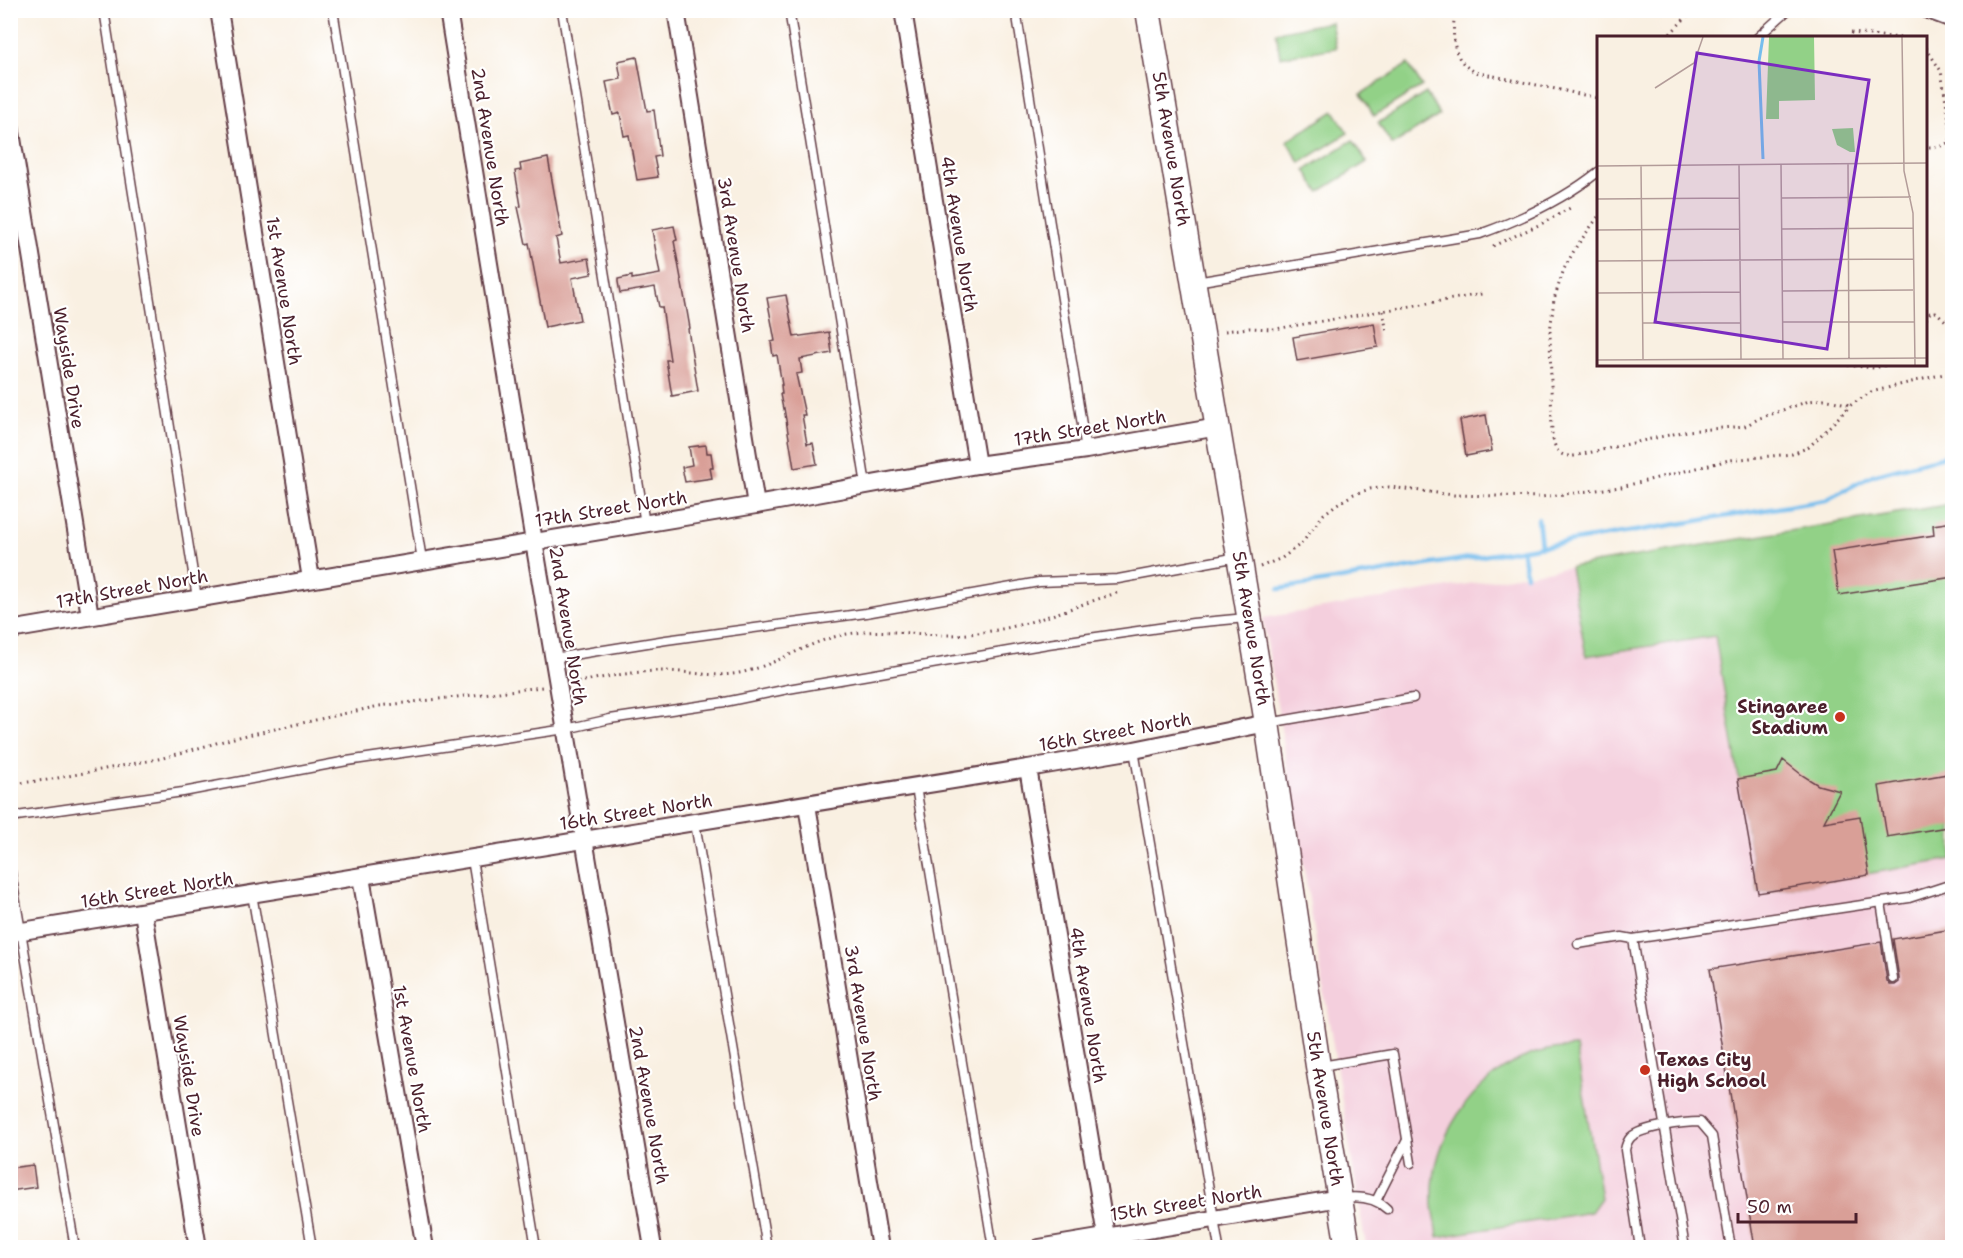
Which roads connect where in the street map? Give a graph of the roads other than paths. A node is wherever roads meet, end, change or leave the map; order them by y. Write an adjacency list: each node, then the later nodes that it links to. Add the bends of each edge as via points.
1 (104, 10): 28 (lane)
2 (219, 10): 27 (street, 1st Avenue North)
3 (333, 10): 26 (lane)
4 (448, 10): 24 (street, 2nd Avenue North)
5 (562, 10): 23 (lane)
6 (676, 10): 22 (street, 3rd Avenue North)
7 (789, 10): 21 (lane)
8 (903, 10): 20 (street, 4th Avenue North)
9 (1016, 10): 19 (lane)
10 (1148, 10): 17 (street, 5th Avenue North)
11 (1788, 10): 14 (lane)
12 (1928, 10): 13 (street)
13 (1953, 20)
14 (1759, 36)
15 (10, 126): 29 (street, Wayside Drive)
16 (1597, 173): 17 (lane, via 1542,208 1480,234)
17 (1195, 283): 18 (street, 5th Avenue North)
18 (1218, 427): 19 (street, 17th Street North); 25 (street, 5th Avenue North)
19 (1086, 450): 20 (street, 17th Street North)
20 (977, 465): 21 (street, 17th Street North)
21 (866, 485): 22 (street, 17th Street North)
22 (756, 505): 23 (street, 17th Street North)
23 (645, 524): 24 (street, 17th Street North)
24 (534, 542): 26 (street, 17th Street North); 32 (street, 2nd Avenue North)
25 (1240, 557): 30 (street, 5th Avenue North); 32 (lane, via 1118,579 1040,582 866,613)
26 (422, 560): 27 (street, 17th Street North)
27 (310, 579): 28 (street, 17th Street North)
28 (197, 598): 29 (street, 17th Street North)
29 (90, 616): 31 (street, 17th Street North)
30 (1250, 617): 34 (street, 5th Avenue North); 35 (lane, via 1048,644)
31 (10, 630)
32 (554, 658): 35 (street, 2nd Avenue North)
33 (1413, 698): 34 (lane)
34 (1267, 723): 36 (street, 16th Street North); 54 (street, 5th Avenue North)
35 (566, 729): 40 (lane); 42 (street, 2nd Avenue North)
36 (1134, 750): 37 (street, 16th Street North); 61 (lane)
37 (1028, 768): 38 (street, 16th Street North); 62 (street, 4th Avenue North)
38 (916, 787): 39 (street, 16th Street North); 71 (lane)
39 (807, 805): 41 (street, 16th Street North); 70 (street, 3rd Avenue North)
40 (10, 817)
41 (696, 823): 42 (street, 16th Street North); 69 (lane)
42 (584, 840): 43 (street, 16th Street North); 68 (street, 2nd Avenue North)
43 (472, 859): 45 (street, 16th Street North); 67 (lane)
44 (10, 867): 50 (lane)
45 (361, 877): 47 (street, 16th Street North); 66 (street, 1st Avenue North)
46 (1953, 884): 48 (lane)
47 (252, 894): 49 (street, 16th Street North); 65 (lane)
48 (1881, 902): 51 (lane); 53 (lane)
49 (143, 912): 50 (street, 16th Street North); 64 (street, Wayside Drive)
50 (16, 932): 63 (lane)
51 (1633, 939): 52 (lane); 55 (lane)
52 (1578, 944)
53 (1893, 979)
54 (1318, 1066): 56 (lane, via 1394,1054); 58 (street, 5th Avenue North)
55 (1665, 1127): 75 (lane, via 1632,1136 1625,1150); 76 (lane); 77 (lane, via 1700,1122 1712,1136)
56 (1407, 1140): 57 (lane); 59 (lane)
57 (1411, 1163)
58 (1340, 1198): 59 (lane); 61 (street, 15th Street North); 74 (street, 5th Avenue North)
59 (1376, 1201): 60 (lane)
60 (1387, 1209)
61 (1215, 1219): 62 (street, 15th Street North); 73 (lane)
62 (1107, 1242): 72 (street, 15th Street North)
63 (75, 1248)
64 (198, 1248)
65 (312, 1248)
66 (424, 1248)
67 (536, 1248)
68 (653, 1248)
69 (767, 1248)
70 (880, 1248)
71 (993, 1248)
72 (1039, 1248)
73 (1220, 1248)
74 (1348, 1248)
75 (1640, 1248)
76 (1685, 1248)
77 (1731, 1248)

